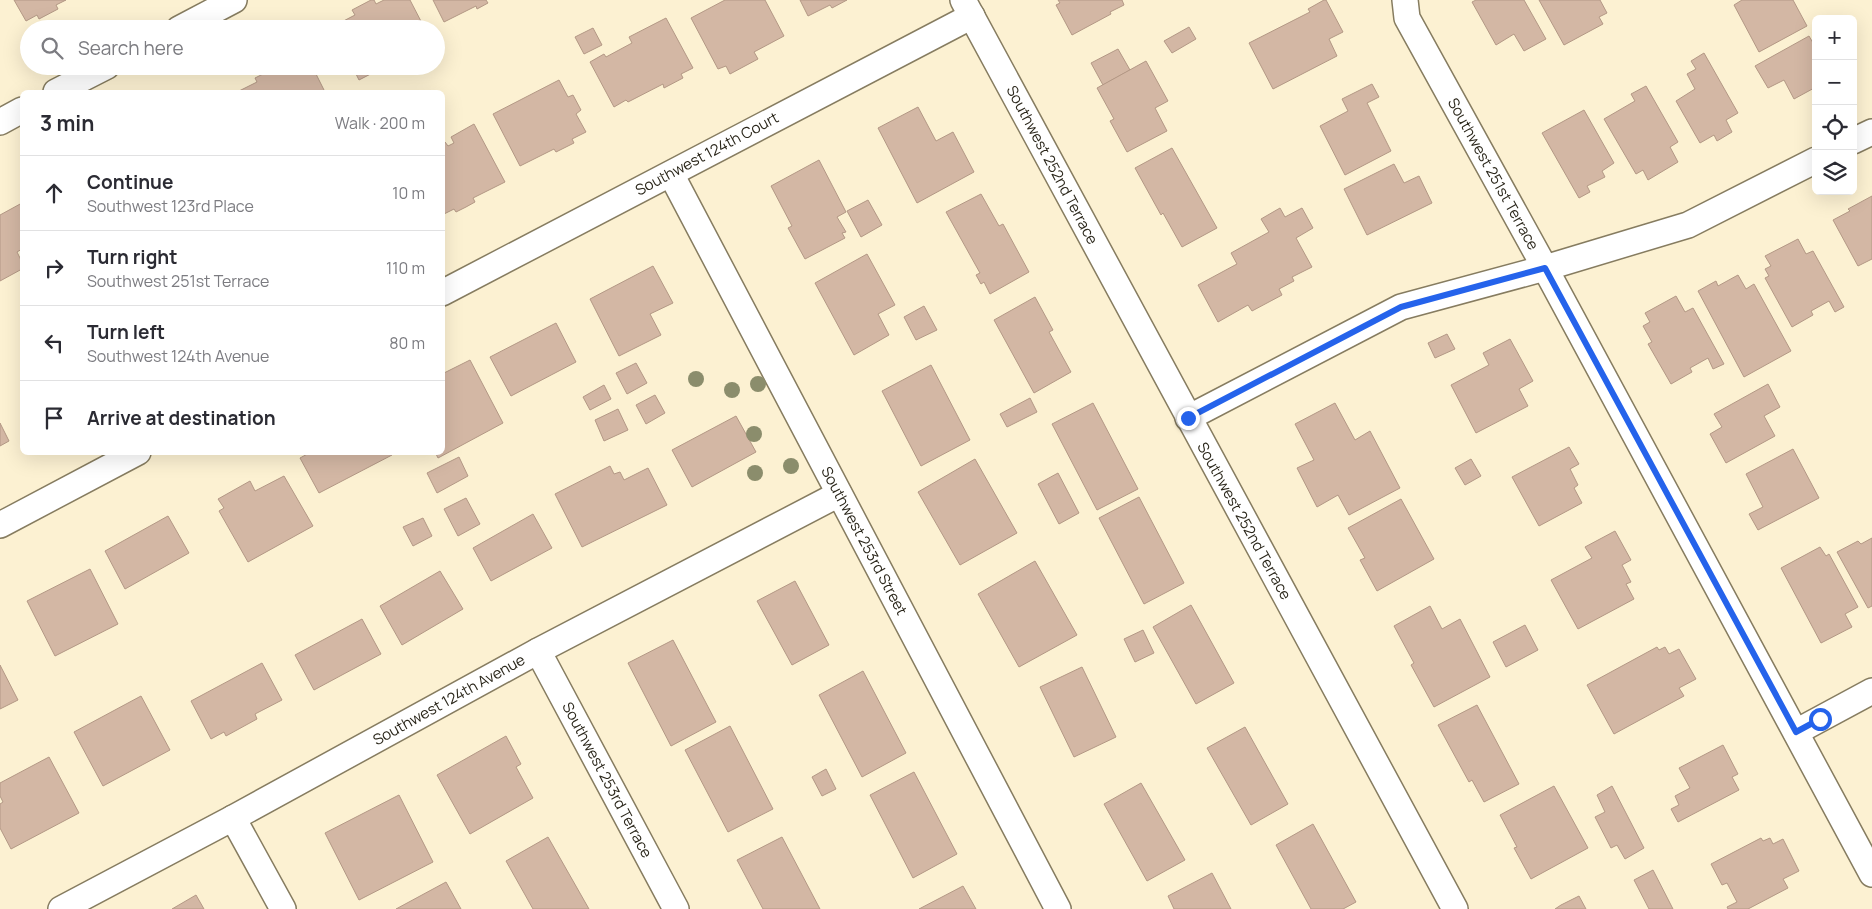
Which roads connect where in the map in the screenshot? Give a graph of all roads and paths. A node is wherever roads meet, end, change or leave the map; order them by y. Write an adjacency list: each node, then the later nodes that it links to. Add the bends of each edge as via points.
1 (234, 0): 4 (street)
2 (1405, 0): 13 (street, Southwest 251st Terrace, via 1408,18)
3 (967, 8): 12 (street, Southwest 124th Court); 15 (street, Southwest 252nd Terrace)
4 (196, 20)
5 (89, 75): 6 (street)
6 (60, 90)
7 (20, 111): 8 (street)
8 (0, 122)
9 (1872, 132): 10 (street)
10 (1857, 140)
11 (1812, 162): 13 (street, via 1688,225)
12 (671, 174): 14 (street, Southwest 124th Court); 17 (street, Southwest 253rd Street)
13 (1545, 268): 15 (street, via 1401,307); 21 (street, Southwest 251st Terrace)
14 (445, 291)
15 (1188, 418): 28 (street, Southwest 252nd Terrace)
16 (132, 455): 18 (street)
17 (839, 494): 19 (street, Southwest 124th Avenue); 27 (street, Southwest 253rd Street)
18 (0, 524)
19 (538, 651): 22 (street, Southwest 124th Avenue); 26 (street, Southwest 253rd Terrace)
20 (1872, 691): 21 (street)
21 (1796, 732): 23 (street, Southwest 251st Terrace)
22 (233, 818): 24 (street, Southwest 124th Avenue); 25 (street)
23 (1872, 874)
24 (61, 909)
25 (283, 909)
26 (676, 909)
27 (1058, 909)
28 (1455, 909)

